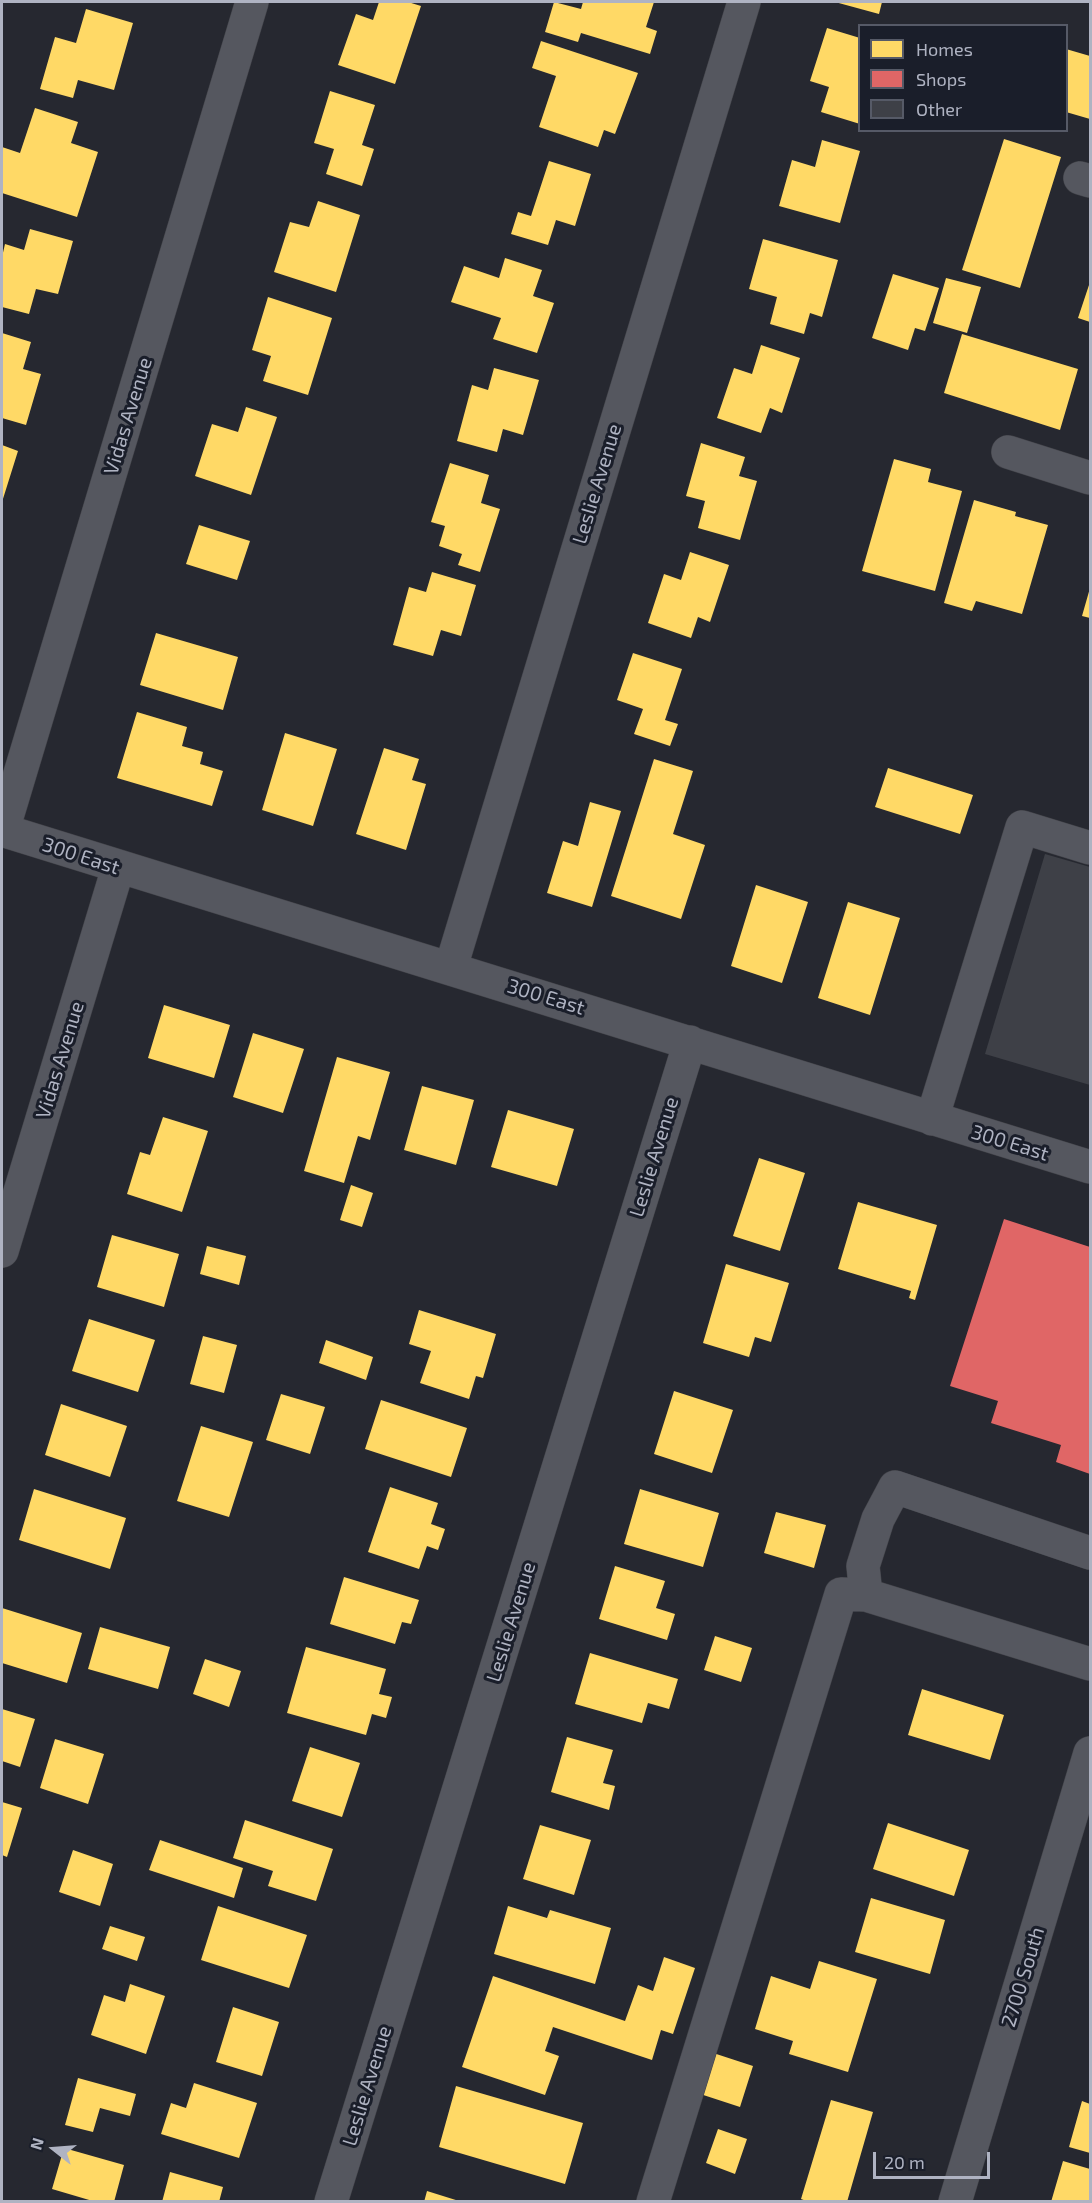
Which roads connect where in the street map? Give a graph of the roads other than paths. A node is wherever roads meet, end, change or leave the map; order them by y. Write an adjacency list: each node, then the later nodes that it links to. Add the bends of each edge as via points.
1 (252, 2): 5 (street, Vidas Avenue)
2 (744, 2): 8 (street, Leslie Avenue)
3 (1008, 452): 4 (street)
4 (1090, 478)
5 (2, 830): 7 (street, 300 East)
6 (1090, 848): 10 (street, via 1022,827)
7 (118, 868): 8 (street, 300 East); 12 (street, Vidas Avenue)
8 (450, 967): 9 (street, 300 East)
9 (690, 1042): 10 (street, 300 East); 17 (street, Leslie Avenue)
10 (932, 1119): 11 (street, 300 East)
11 (1090, 1167)
12 (2, 1251)
13 (1090, 1553): 14 (street, via 895,1487 878,1519 863,1566)
14 (866, 1595): 15 (street); 18 (street, via 841,1594)
15 (1090, 1664)
16 (1090, 1753): 19 (street, 2700 South)
17 (332, 2202)
18 (653, 2202)
19 (955, 2202)

